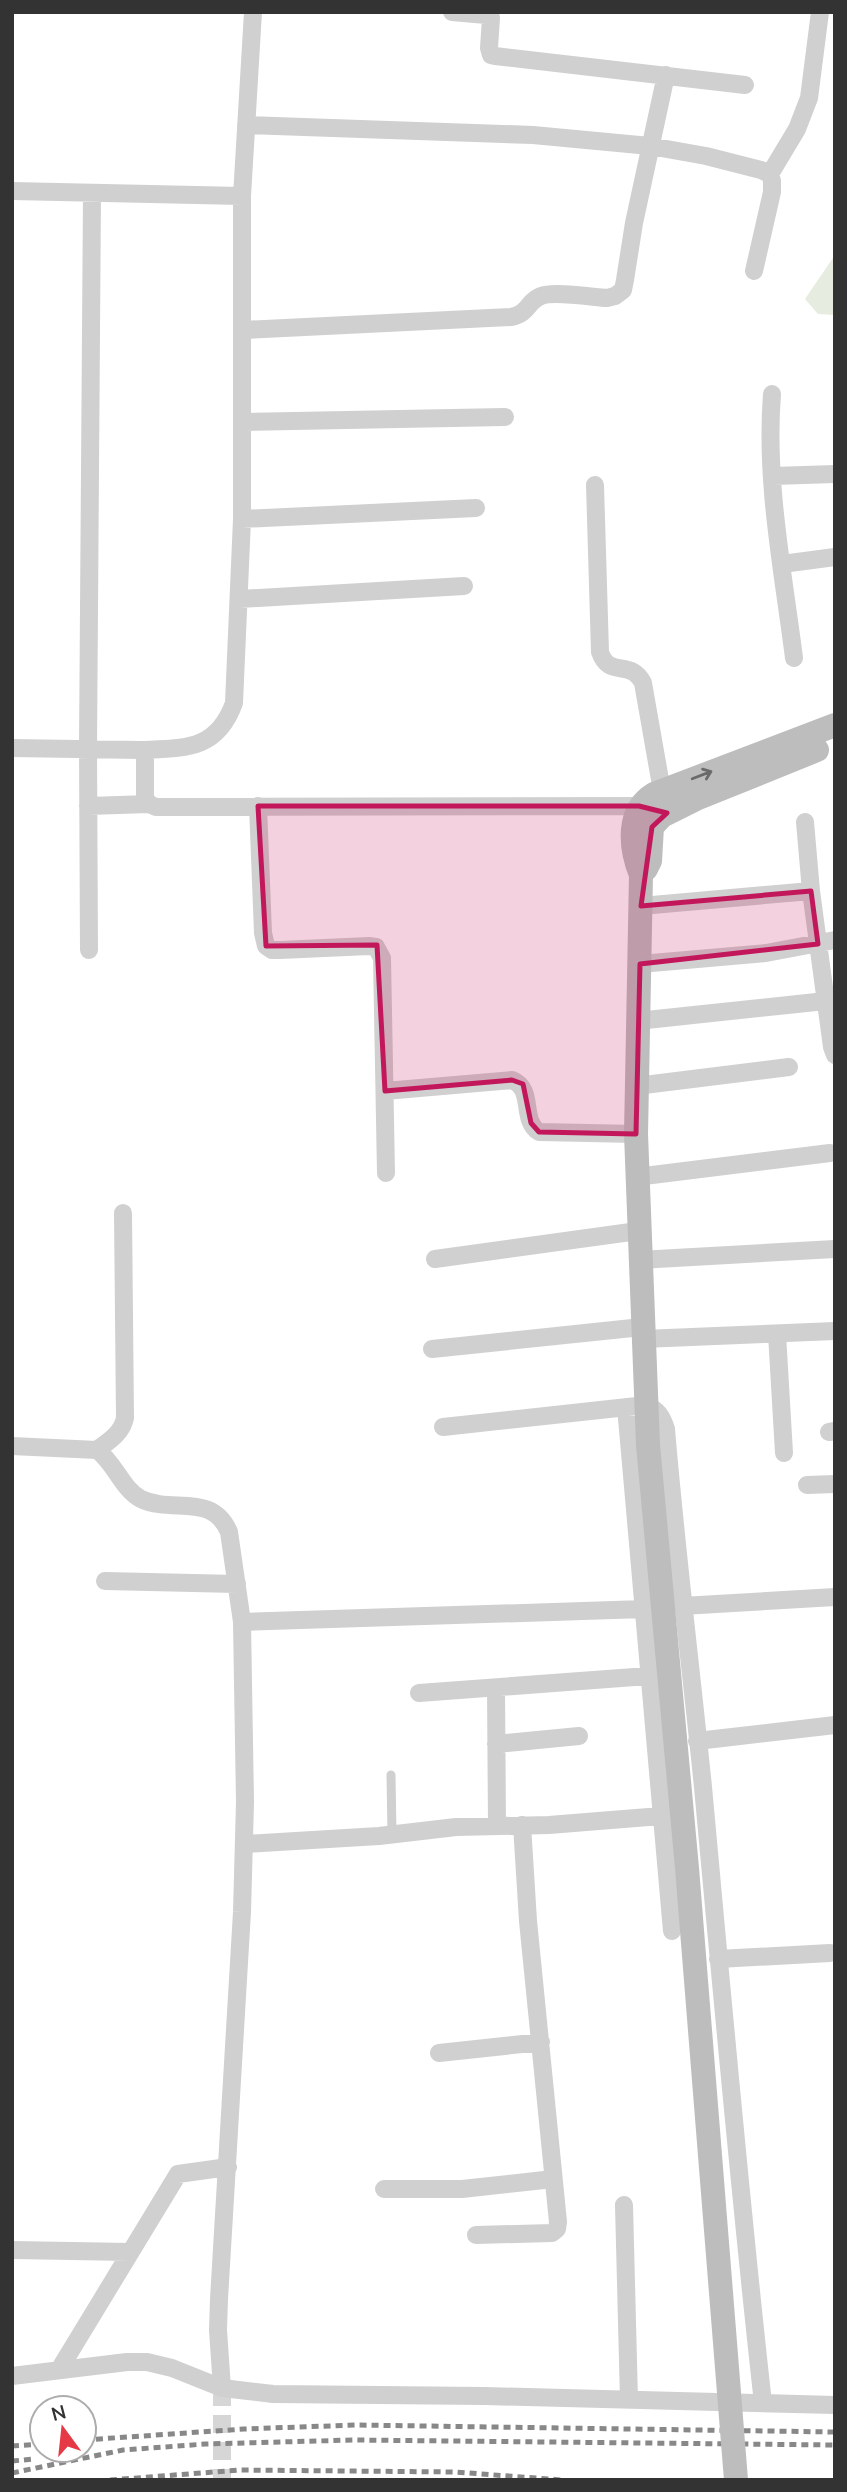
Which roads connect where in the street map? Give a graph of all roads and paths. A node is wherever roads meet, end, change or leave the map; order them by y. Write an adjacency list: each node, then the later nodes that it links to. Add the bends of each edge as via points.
1 (253, 12): 6 (street)
2 (452, 12): 4 (street, via 491,18 491,55)
3 (820, 12): 8 (street, via 809,98)
4 (666, 75): 5 (street); 7 (street)
5 (745, 85)
6 (246, 125): 7 (street, via 533,135); 11 (street)
7 (650, 146): 8 (street); 13 (street, via 625,280 615,296 545,294 519,316 511,317)
8 (770, 174): 12 (street, via 772,192)
9 (12, 191): 10 (street)
10 (92, 193): 11 (street); 30 (street)
11 (242, 196): 13 (street)
12 (754, 271)
13 (243, 330): 16 (street)
14 (772, 394): 18 (street)
15 (505, 417): 16 (street)
16 (243, 422): 21 (street)
17 (835, 474): 18 (street)
18 (773, 476): 23 (street)
19 (595, 485): 32 (street, via 600,652 609,667 630,669 643,683)
20 (476, 508): 21 (street)
21 (242, 519): 25 (street)
22 (835, 557): 23 (street)
23 (782, 564): 26 (street)
24 (464, 586): 25 (street)
25 (240, 599): 31 (street, via 234,703 228,720 215,735 196,745)
26 (794, 658)
27 (835, 724): 32 (street, one-way to 27)
28 (835, 742): 32 (street)
29 (12, 748): 30 (street)
30 (88, 748): 31 (street); 36 (street)
31 (142, 750): 33 (street)
32 (665, 802): 35 (street, via 645,799); 38 (street, via 652,827 650,861)
33 (149, 804): 34 (street); 36 (street)
34 (258, 806): 35 (street); 49 (street, via 266,946 272,950 369,946 380,952)
35 (639, 806): 38 (street, via 634,856)
36 (88, 807): 42 (street)
37 (804, 822): 39 (street)
38 (641, 875): 40 (street)
39 (811, 891): 40 (street); 41 (street)
40 (641, 906): 43 (street)
41 (826, 942): 43 (street, via 766,953); 44 (street)
42 (89, 950)
43 (640, 964): 45 (street)
44 (830, 1001): 45 (street); 46 (street)
45 (638, 1021): 48 (street)
46 (835, 1055)
47 (789, 1068): 48 (street)
48 (636, 1086): 50 (street)
49 (385, 1091): 50 (street, via 512,1080 524,1088 531,1123 539,1132); 52 (street)
50 (636, 1134): 53 (street)
51 (830, 1153): 53 (street)
52 (386, 1173)
53 (636, 1177): 55 (street)
54 (123, 1213): 66 (street, via 125,1418 118,1433)
55 (638, 1231): 57 (street); 58 (street)
56 (835, 1249): 58 (street)
57 (435, 1259)
58 (639, 1260): 60 (street)
59 (835, 1331): 61 (street)
60 (642, 1333): 61 (street); 62 (street); 63 (street)
61 (777, 1334): 67 (street)
62 (432, 1349)
63 (636, 1406): 64 (street); 73 (street, via 656,1409 666,1429); 74 (street); 107 (street, bridge, via 648,1445)
64 (443, 1427)
65 (12, 1446): 66 (street)
66 (97, 1450): 71 (street, via 140,1499 201,1508 224,1521)
67 (783, 1453)
68 (835, 1484): 69 (street)
69 (807, 1485)
70 (105, 1581): 71 (street)
71 (237, 1584): 75 (street)
72 (835, 1597): 73 (street)
73 (682, 1606): 81 (street)
74 (644, 1609): 75 (street); 76 (street)
75 (242, 1622): 88 (street)
76 (648, 1676): 77 (street); 84 (street)
77 (496, 1688): 78 (street); 82 (street)
78 (419, 1693)
79 (835, 1725): 81 (street)
80 (579, 1736): 82 (street)
81 (697, 1741): 91 (street)
82 (496, 1744): 85 (street)
83 (391, 1775): 87 (lane)
84 (661, 1816): 86 (street); 89 (street)
85 (498, 1825): 86 (street); 87 (street)
86 (522, 1825): 92 (street)
87 (392, 1834): 88 (street)
88 (244, 1843): 94 (street)
89 (672, 1930)
90 (831, 1953): 91 (street)
91 (718, 1959): 105 (street)
92 (541, 2042): 93 (street); 95 (street)
93 (439, 2053)
94 (228, 2167): 100 (street, via 178,2174); 103 (street, via 218,2330)
95 (553, 2179): 96 (street, via 462,2189); 98 (street, via 557,2229 544,2234)
96 (384, 2189)
97 (624, 2205): 104 (street)
98 (476, 2235)
99 (12, 2250): 100 (street)
100 (130, 2252): 101 (street)
101 (59, 2370): 102 (street); 103 (street, via 147,2362)
102 (12, 2376)
103 (222, 2388): 104 (street, via 297,2395)
104 (629, 2400): 105 (street)
105 (763, 2403): 106 (street)
106 (835, 2405)
107 (736, 2480)

